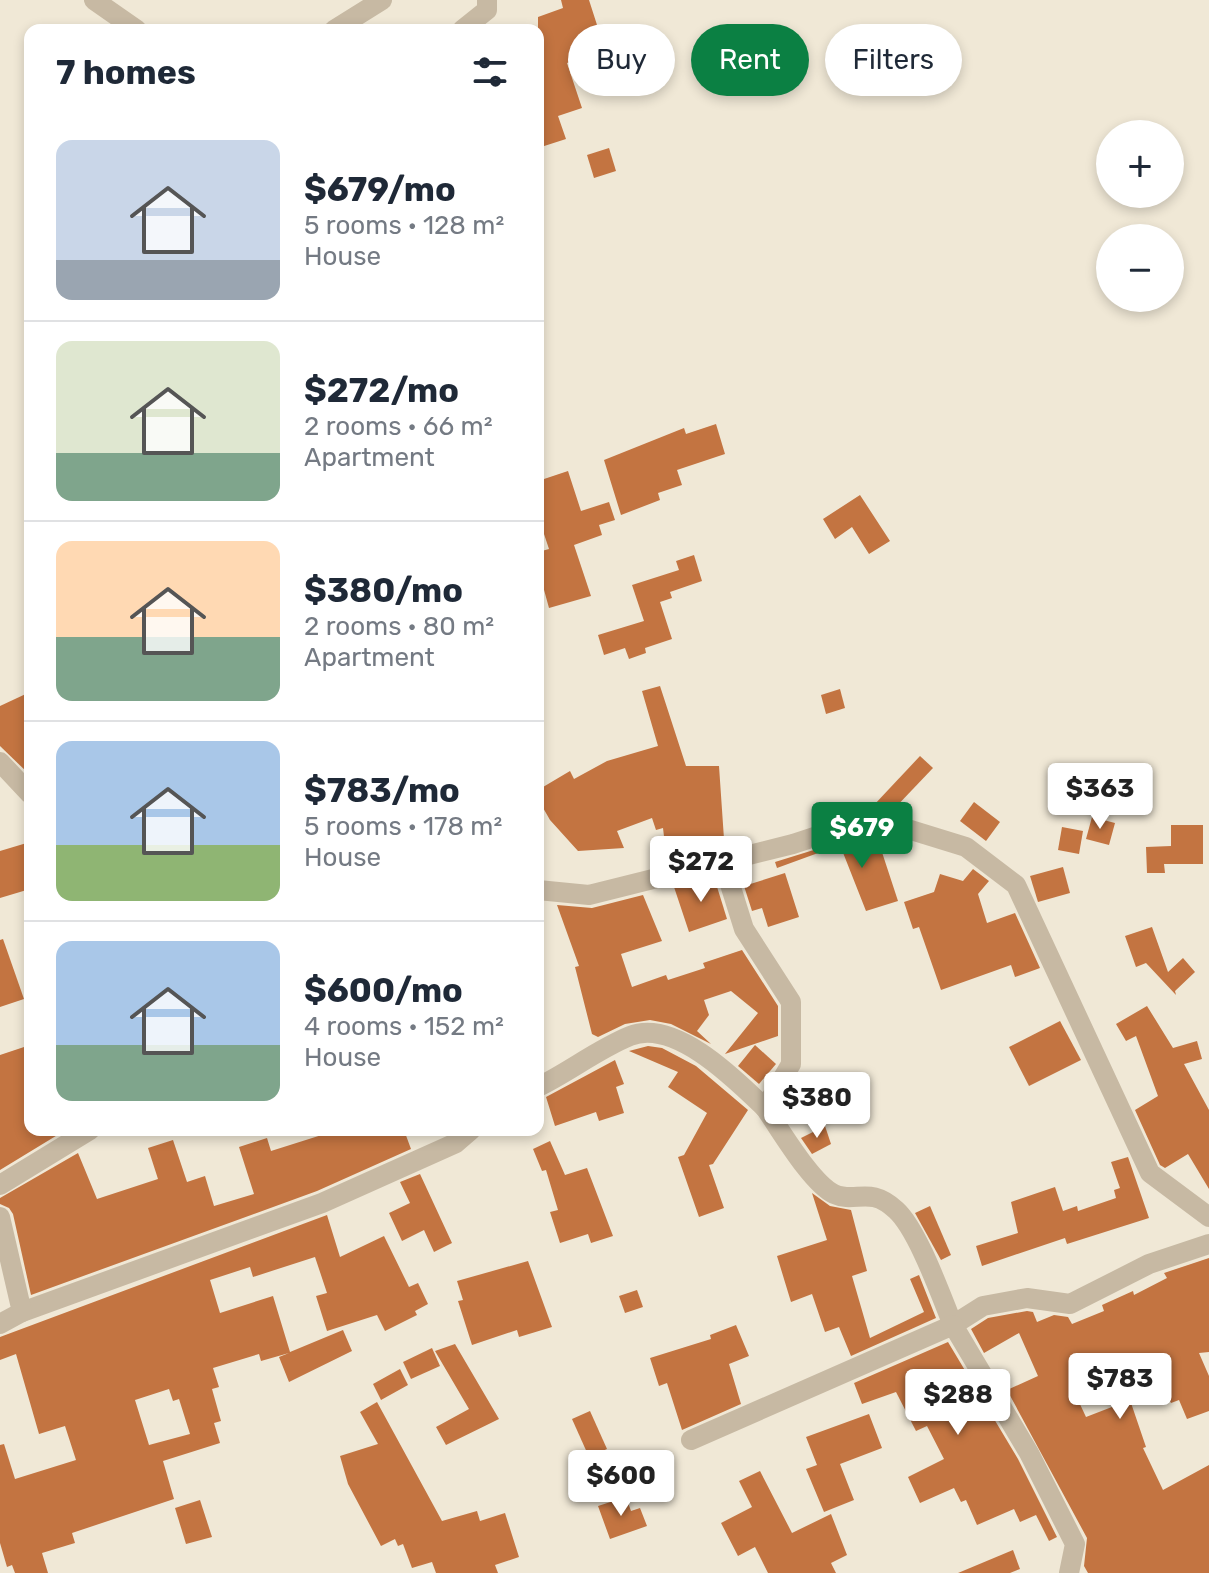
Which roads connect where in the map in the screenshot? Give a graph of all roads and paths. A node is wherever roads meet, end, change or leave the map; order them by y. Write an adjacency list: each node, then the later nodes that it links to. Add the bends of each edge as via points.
1 (94, 0): 4 (street)
2 (382, 0): 5 (street)
3 (487, 0): 6 (street, via 487,10)
4 (128, 24)
5 (344, 24)
6 (470, 24)
7 (0, 762): 8 (street)
8 (24, 788)
9 (723, 862): 10 (street, via 589,895); 12 (street, via 744,929 791,1002 791,1064); 17 (street, via 872,818 966,847 1016,885 1150,1173)
10 (544, 891)
11 (544, 1084): 12 (street, via 633,1034 663,1035 722,1067)
12 (765, 1108): 21 (street, via 835,1195 873,1194 898,1211 931,1270)
13 (80, 1136): 15 (street)
14 (455, 1136): 19 (street, via 322,1203)
15 (0, 1185)
16 (0, 1217): 19 (street)
17 (1209, 1217)
18 (1209, 1244): 21 (street, via 1149,1264 1070,1304 1027,1298 983,1306)
19 (22, 1312): 20 (street)
20 (0, 1324)
21 (953, 1325): 22 (street); 23 (street, via 1029,1453 1075,1544)
22 (691, 1440)
23 (1069, 1573)

